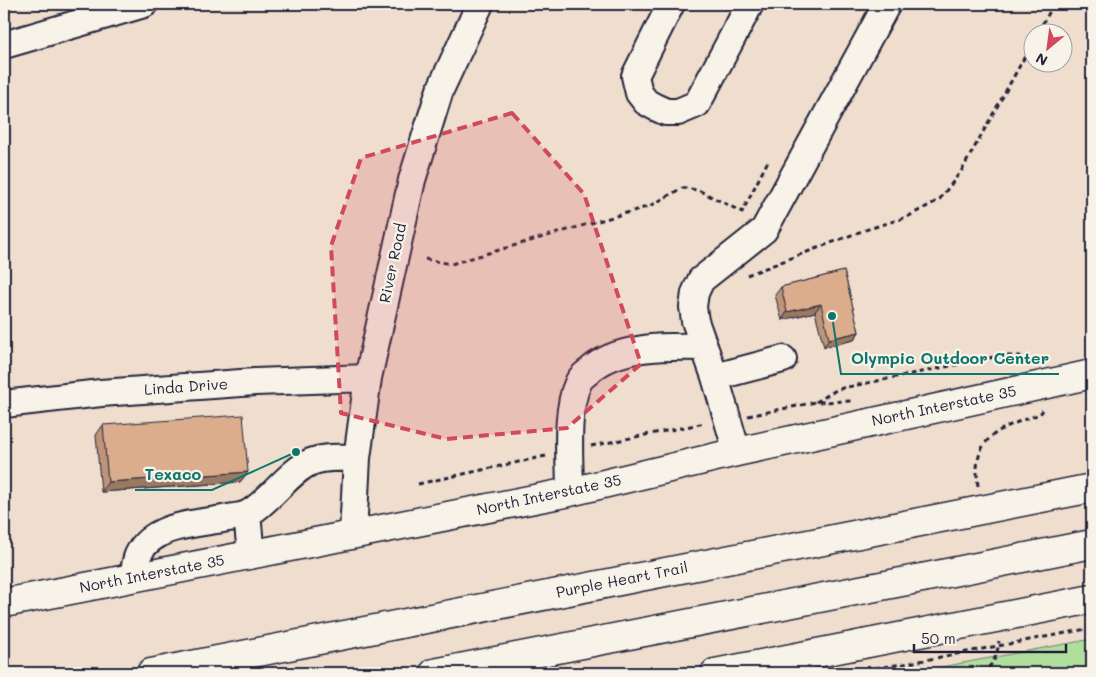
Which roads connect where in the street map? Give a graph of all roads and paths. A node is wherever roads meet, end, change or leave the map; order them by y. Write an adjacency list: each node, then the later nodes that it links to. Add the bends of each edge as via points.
1 (144, 4): 8 (street)
2 (480, 4): 18 (street, River Road, via 440,90 412,180)
3 (671, 4): 4 (street, via 635,76 639,93 646,102 666,112 678,112 697,104)
4 (750, 4)
5 (887, 4): 13 (street, via 764,230 701,280 693,307)
6 (1054, 4): 7 (path)
7 (1044, 22)
8 (4, 45)
9 (1024, 58): 12 (path, via 962,170 938,200 907,217)
10 (769, 159): 11 (path, via 742,212 698,190 682,188 650,206 451,264)
11 (425, 258)
12 (742, 277)
13 (704, 347): 17 (street); 24 (street, via 666,346 637,350 592,367 578,380 574,395)
14 (783, 359): 17 (street)
15 (1034, 363): 19 (path, via 1020,356 1000,356 838,389)
16 (1092, 374): 22 (main road, North Interstate 35, bridge)
17 (714, 377): 23 (street)
18 (368, 378): 21 (street, Linda Drive, via 101,392); 26 (street, River Road)
19 (816, 402): 22 (path); 23 (path, via 746,416)
20 (1047, 403): 29 (path, via 1040,414 1005,427 987,439 979,455 976,472)
21 (4, 404)
22 (860, 412): 25 (main road, North Interstate 35)
23 (735, 413): 24 (path); 25 (street)
24 (570, 450): 27 (path); 30 (street)
25 (737, 452): 30 (main road, North Interstate 35)
26 (357, 458): 31 (street, via 325,458 310,462); 32 (street, River Road)
27 (418, 484)
28 (1092, 488): 41 (main road, Purple Heart Trail, bridge)
29 (979, 491)
30 (570, 492): 32 (main road, North Interstate 35)
31 (247, 514): 34 (street); 35 (street, via 172,528 159,534 137,557)
32 (353, 534): 34 (main road, North Interstate 35)
33 (1092, 544): 42 (main road, bridge)
34 (251, 555): 35 (main road, North Interstate 35)
35 (133, 578): 37 (main road, North Interstate 35)
36 (1092, 599): 40 (main road, bridge)
37 (4, 603)
38 (1092, 628): 40 (path, bridge, via 904,664)
39 (1000, 635): 44 (path, via 996,658)
40 (867, 656): 43 (main road)
41 (151, 673)
42 (434, 673)
43 (715, 673)
44 (982, 673)

